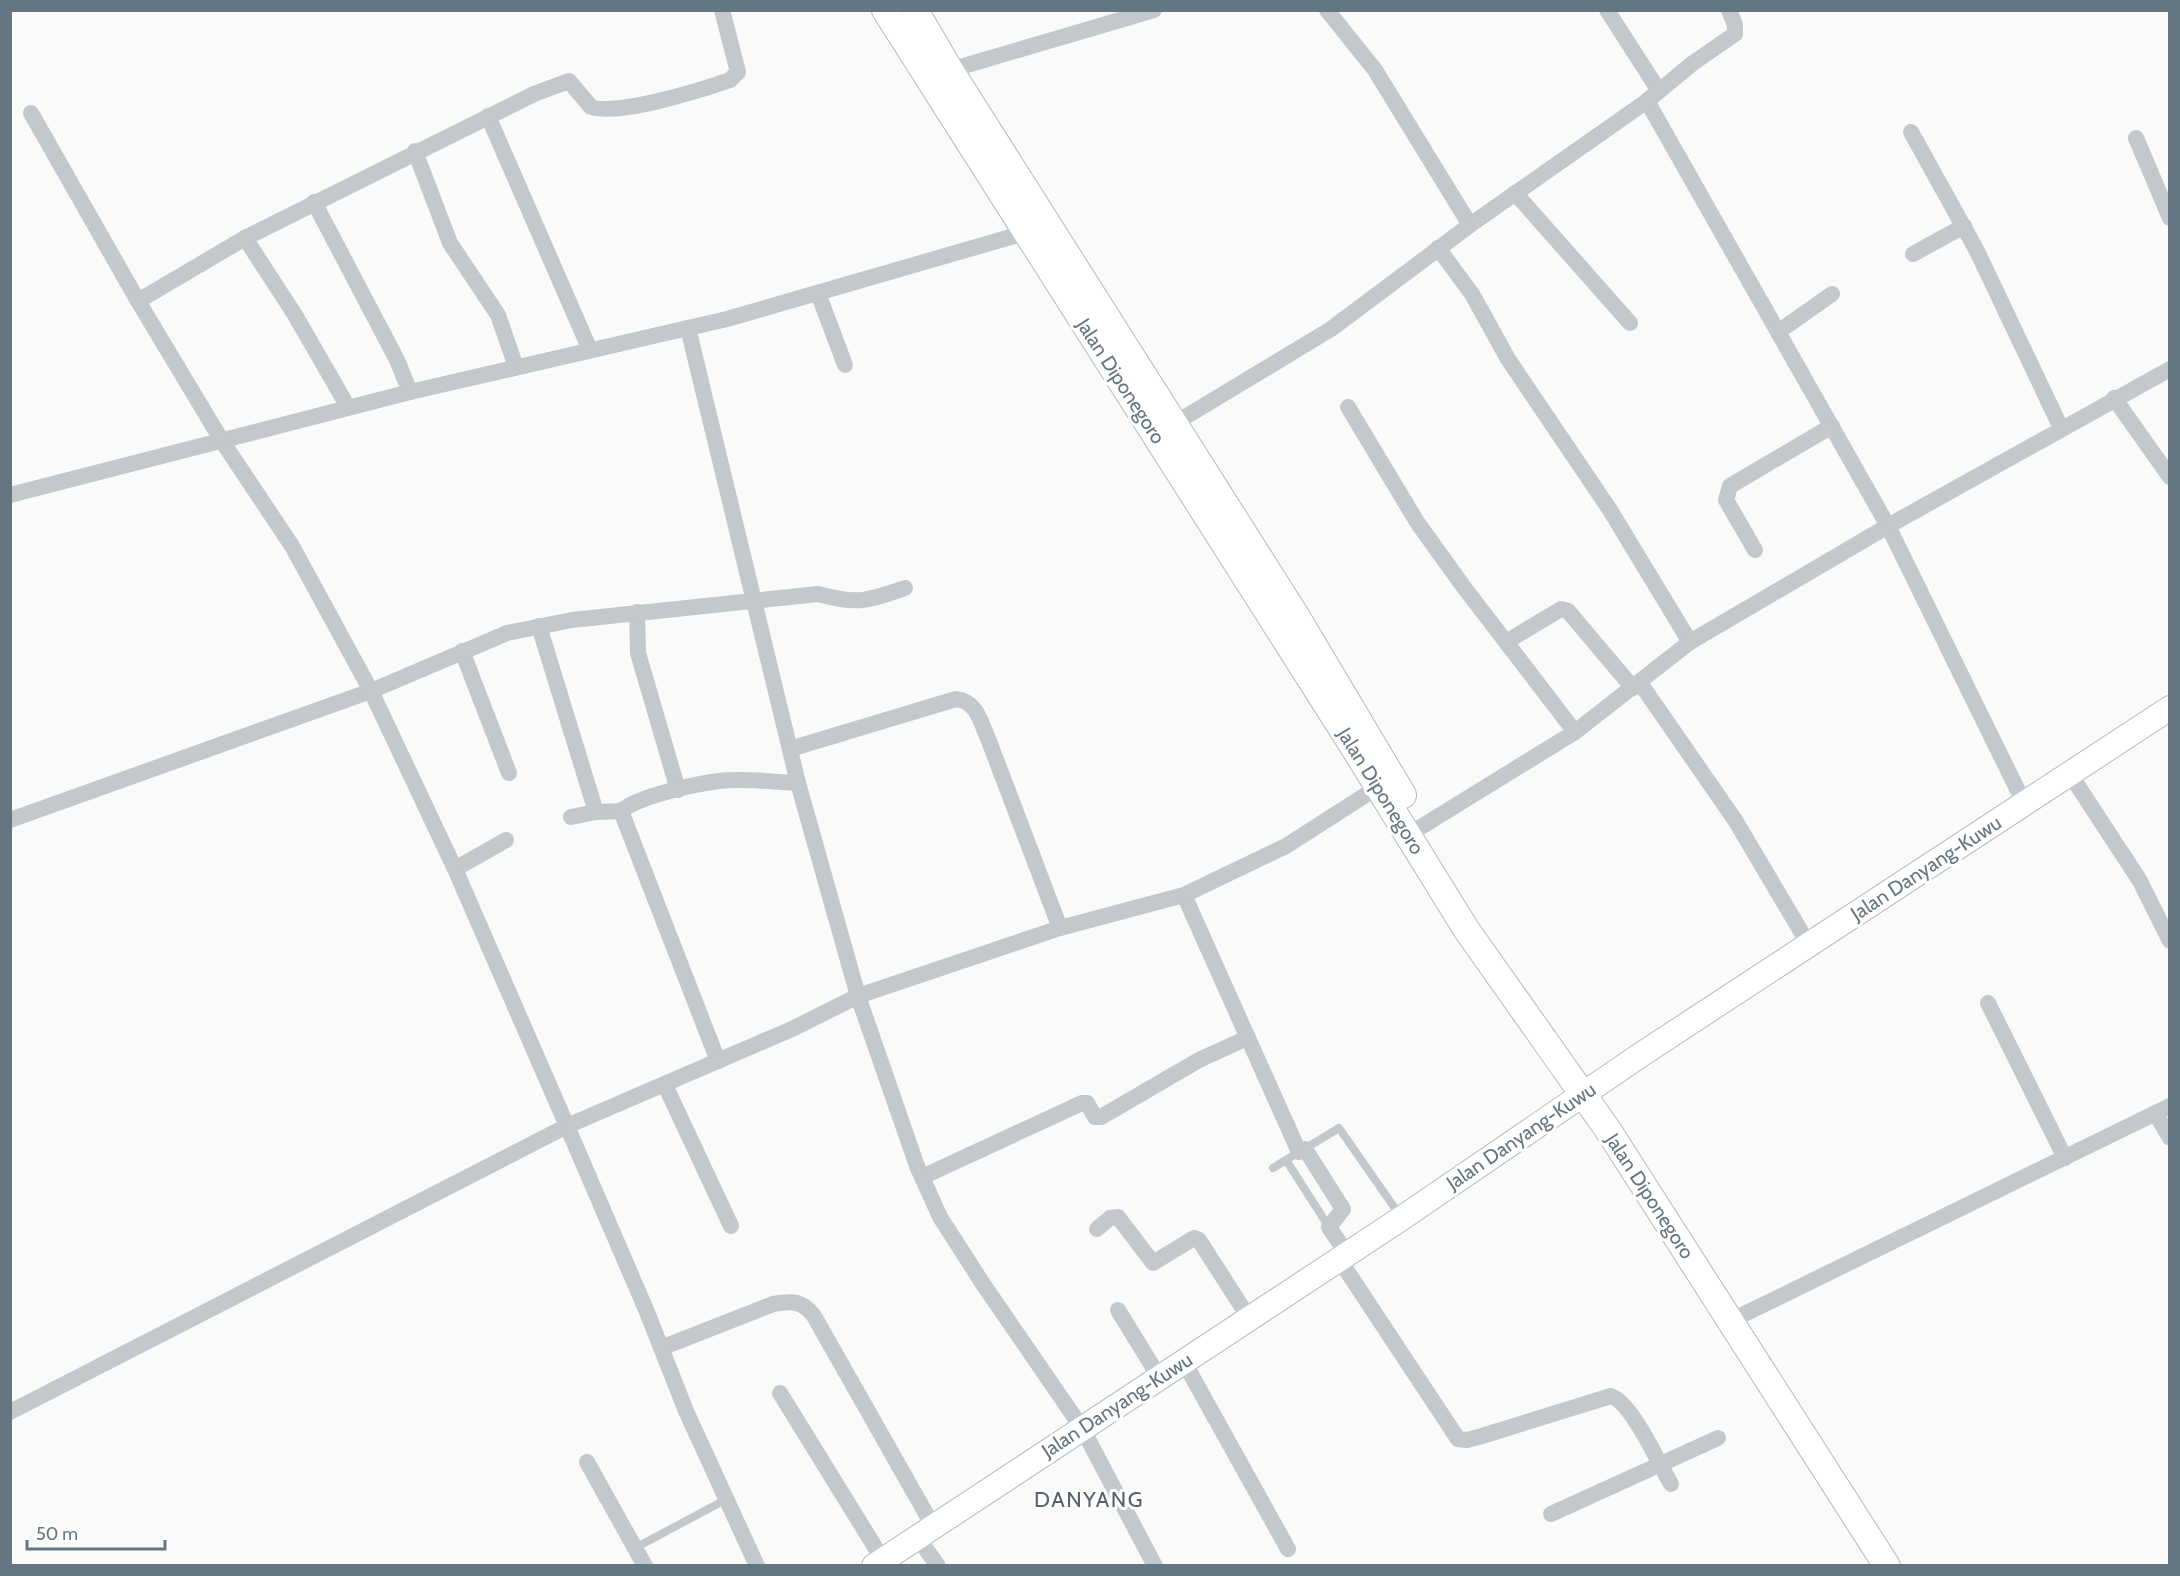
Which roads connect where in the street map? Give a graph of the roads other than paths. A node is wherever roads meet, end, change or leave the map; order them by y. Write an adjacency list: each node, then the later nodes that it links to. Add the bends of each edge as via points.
1 (722, 10): 11 (street, via 738,72 730,80 664,99 595,109 567,81)
2 (885, 10): 20 (main road, Jalan Diponegoro)
3 (915, 10): 8 (main road, Jalan Diponegoro)
4 (1154, 10): 8 (street)
5 (1327, 10): 18 (street, via 1375,70)
6 (1607, 10): 9 (street)
7 (1729, 10): 9 (street, via 1735,34)
8 (950, 70): 20 (main road, Jalan Diponegoro)
9 (1653, 96): 15 (street); 29 (street)
10 (31, 113): 26 (street)
11 (488, 116): 14 (street); 30 (street)
12 (1911, 132): 19 (street)
13 (2136, 138): 17 (street)
14 (415, 151): 16 (street); 32 (street, via 450,243 498,315)
15 (1515, 193): 18 (street); 27 (street)
16 (314, 202): 21 (street); 34 (street)
17 (2169, 218)
18 (1470, 225): 22 (street)
19 (1964, 226): 23 (street); 39 (street)
20 (1037, 229): 24 (street); 40 (main road, Jalan Diponegoro)
21 (245, 238): 26 (street); 36 (street, via 296,315)
22 (1438, 248): 40 (street, via 1331,329); 51 (street, via 1472,294 1508,359 1610,510)
23 (1913, 254)
24 (818, 293): 28 (street); 31 (street)
25 (1832, 294): 29 (street)
26 (138, 301): 41 (street)
27 (1630, 323)
28 (688, 328): 30 (street); 47 (street)
29 (1778, 332): 38 (street)
30 (590, 350): 32 (street)
31 (845, 365)
32 (516, 367): 34 (street)
33 (2169, 369): 35 (street)
34 (410, 392): 36 (street)
35 (2114, 398): 39 (street); 42 (street)
36 (348, 407): 41 (street)
37 (1348, 407): 50 (street, via 1417,522)
38 (1832, 426): 44 (street); 45 (street, via 1730,486 1726,500)
39 (2061, 428): 44 (street)
40 (1166, 429): 61 (main road, Jalan Diponegoro); 68 (main road, Jalan Diponegoro, via 1295,614)
41 (222, 441): 43 (street); 54 (street, via 292,546)
42 (2169, 477)
43 (10, 495)
44 (1888, 526): 51 (street); 63 (street)
45 (1755, 550)
46 (905, 588): 47 (street, via 868,600 845,602 818,594)
47 (756, 599): 48 (street); 57 (street)
48 (637, 612): 49 (street); 62 (street, via 638,653)
49 (539, 626): 52 (street, via 507,633); 64 (street)
50 (1506, 642): 53 (street, via 1561,609 1568,611); 56 (street)
51 (1690, 642): 53 (street)
52 (462, 651): 54 (street); 58 (street)
53 (1636, 686): 56 (street); 74 (street, via 1735,820)
54 (371, 691): 67 (street); 70 (street)
55 (2169, 708): 59 (street, Jalan Danyang-Kuwu)
56 (1575, 732): 68 (street)
57 (790, 749): 60 (street); 72 (street, via 956,699 969,702 989,741)
58 (509, 772)
59 (2070, 774): 63 (street, Jalan Danyang-Kuwu); 73 (street, via 2140,881)
60 (798, 783): 62 (street, via 719,781); 75 (street)
61 (1378, 787): 68 (main road, Jalan Diponegoro); 71 (street, via 1286,846)
62 (678, 790): 65 (street, via 627,806)
63 (2024, 804): 74 (street, Jalan Danyang-Kuwu)
64 (596, 812): 65 (street); 66 (street)
65 (621, 812): 78 (street)
66 (572, 817)
67 (10, 820)
68 (1415, 831): 80 (main road, Jalan Diponegoro, via 1466,929)
69 (506, 840): 70 (street)
70 (455, 869): 82 (street)
71 (1184, 895): 72 (street); 77 (street)
72 (1060, 928): 75 (street)
73 (2169, 941)
74 (1809, 945): 80 (street, Jalan Danyang-Kuwu)
75 (858, 996): 78 (street); 87 (street)
76 (1988, 1003): 85 (street)
77 (1247, 1038): 84 (street); 87 (street, via 1199,1060 1101,1117 1095,1117 1087,1103 1082,1103)
78 (718, 1061): 79 (street)
79 (665, 1084): 82 (street); 89 (street)
80 (1589, 1090): 88 (street, Jalan Danyang-Kuwu); 93 (main road, Jalan Diponegoro)
81 (2163, 1110): 83 (street); 85 (street)
82 (567, 1126): 95 (street); 99 (street)
83 (2169, 1138)
84 (1296, 1154): 86 (lane); 88 (lane, via 1339,1128); 91 (street, via 1343,1209 1329,1227)
85 (2065, 1158): 93 (street)
86 (1273, 1168)
87 (921, 1177): 100 (street, via 940,1217 982,1284)
88 (1401, 1218): 91 (street, Jalan Danyang-Kuwu)
89 (731, 1226)
90 (1097, 1229): 94 (street, via 1110,1218 1118,1217 1153,1263 1199,1239)
91 (1343, 1256): 94 (street, Jalan Danyang-Kuwu); 103 (street, via 1458,1439 1482,1436 1611,1396 1620,1399)
92 (1119, 1310): 97 (street)
93 (1737, 1317): 115 (main road, Jalan Diponegoro); 116 (main road, Jalan Diponegoro)
94 (1249, 1318): 96 (street, Jalan Danyang-Kuwu)
95 (661, 1348): 105 (street); 107 (street, via 773,1304 803,1304 814,1316)
96 (1184, 1362): 97 (street, Jalan Danyang-Kuwu); 109 (street)
97 (1159, 1377): 100 (street, Jalan Danyang-Kuwu)
98 (780, 1393): 110 (street)
99 (10, 1412)
100 (1082, 1428): 107 (street, Jalan Danyang-Kuwu); 114 (street)
101 (1718, 1438): 103 (street)
102 (587, 1462): 108 (street)
103 (1659, 1464): 104 (street); 106 (street)
104 (1671, 1484)
105 (725, 1500): 108 (lane); 112 (street)
106 (1551, 1514)
107 (926, 1532): 110 (street, Jalan Danyang-Kuwu); 113 (street)
108 (635, 1548): 111 (street)
109 (1288, 1549)
110 (878, 1563)
111 (645, 1566)
112 (757, 1566)
113 (939, 1566)
114 (1155, 1566)
115 (1887, 1566)
116 (1907, 1566)

